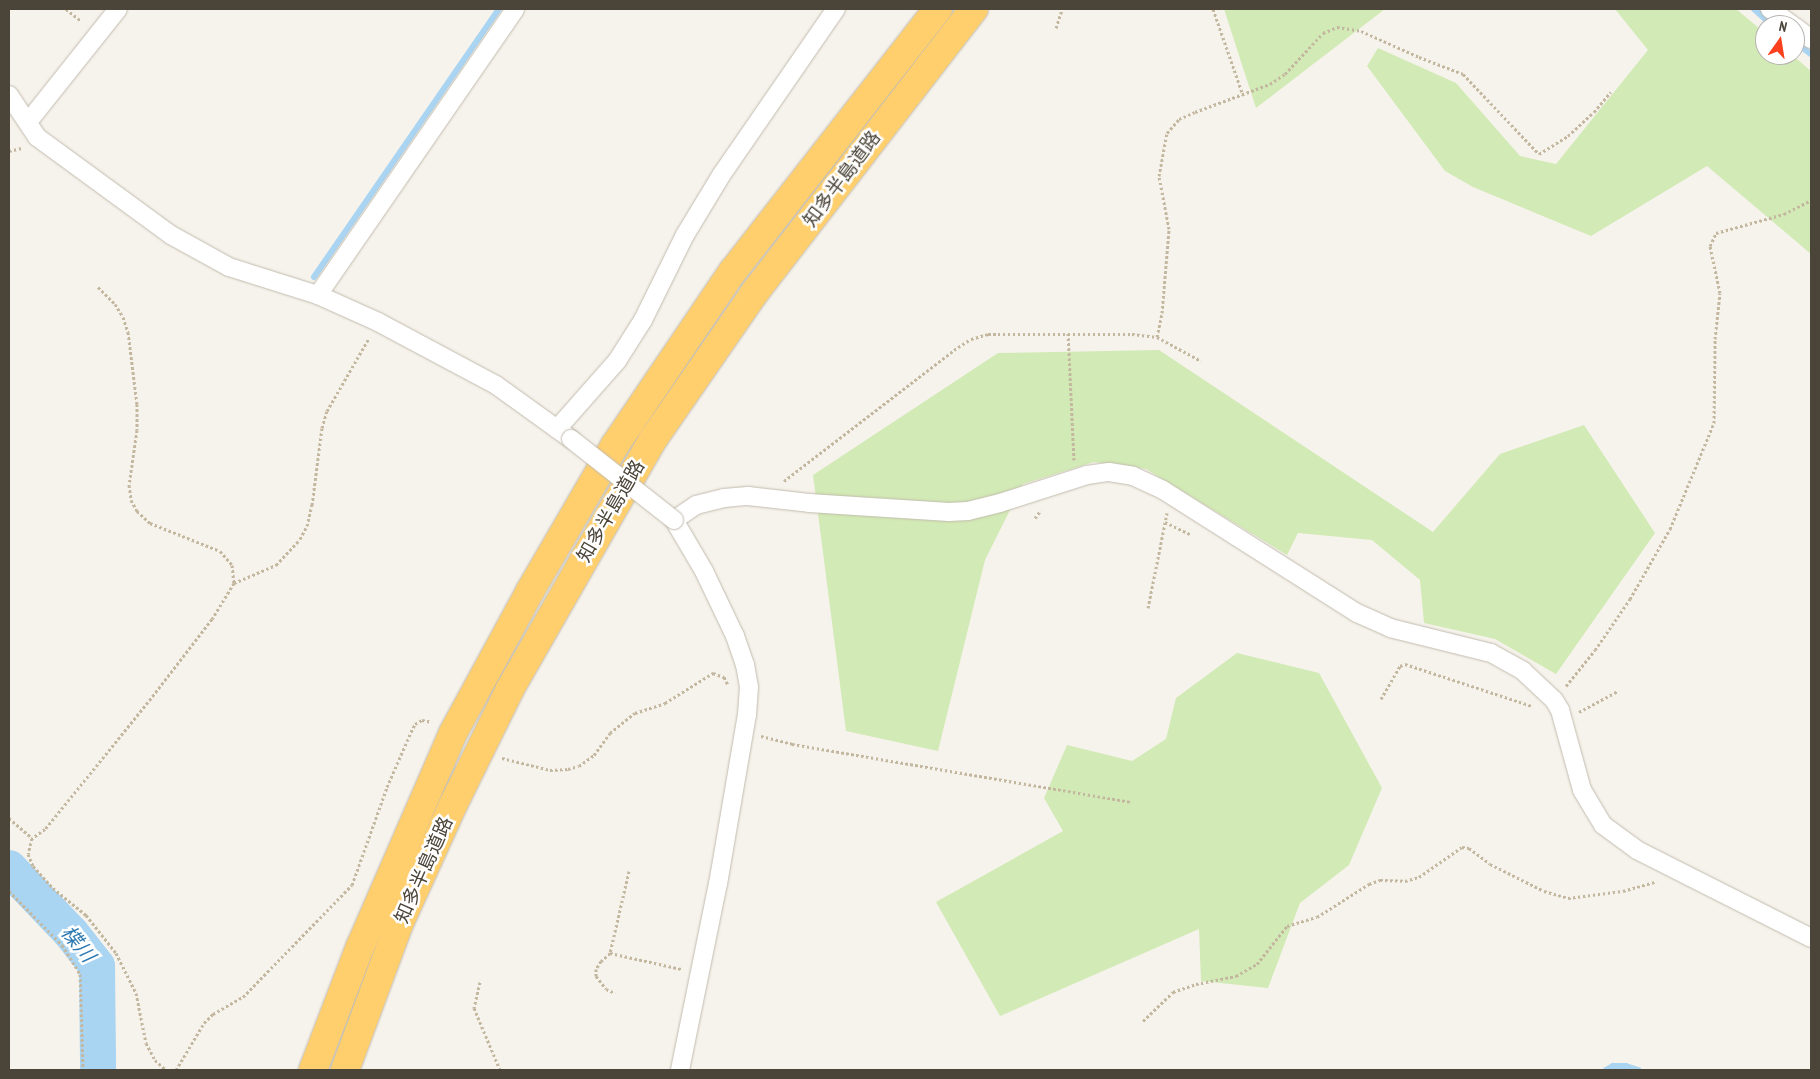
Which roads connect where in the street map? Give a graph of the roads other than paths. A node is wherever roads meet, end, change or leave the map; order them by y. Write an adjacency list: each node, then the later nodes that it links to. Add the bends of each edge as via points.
1 (118, 9): 7 (street)
2 (515, 9): 8 (street)
3 (836, 9): 9 (street, via 722,174 685,235 643,320 617,361)
4 (938, 9): 12 (highway, 知多半島道路, via 733,270 615,445 530,591 453,733 360,947)
5 (974, 9): 13 (highway, 知多半島道路, via 755,292 654,438 510,689 453,805 399,924)
6 (9, 95): 7 (street)
7 (28, 122): 8 (street, via 37,137 171,235 229,267)
8 (318, 295): 9 (street, via 378,322 496,385)
9 (557, 429): 10 (street, bridge)
10 (674, 520): 11 (street, via 696,505 748,496 968,511 1074,479 1109,472 1133,476 1163,490 1357,613 1390,628 1491,653 1524,671 1559,710 1582,790 1603,825 1637,850); 14 (street, via 704,571 735,636 745,665 748,688 744,735)
11 (1811, 938)
12 (313, 1070)
13 (345, 1070)
14 (680, 1070)

